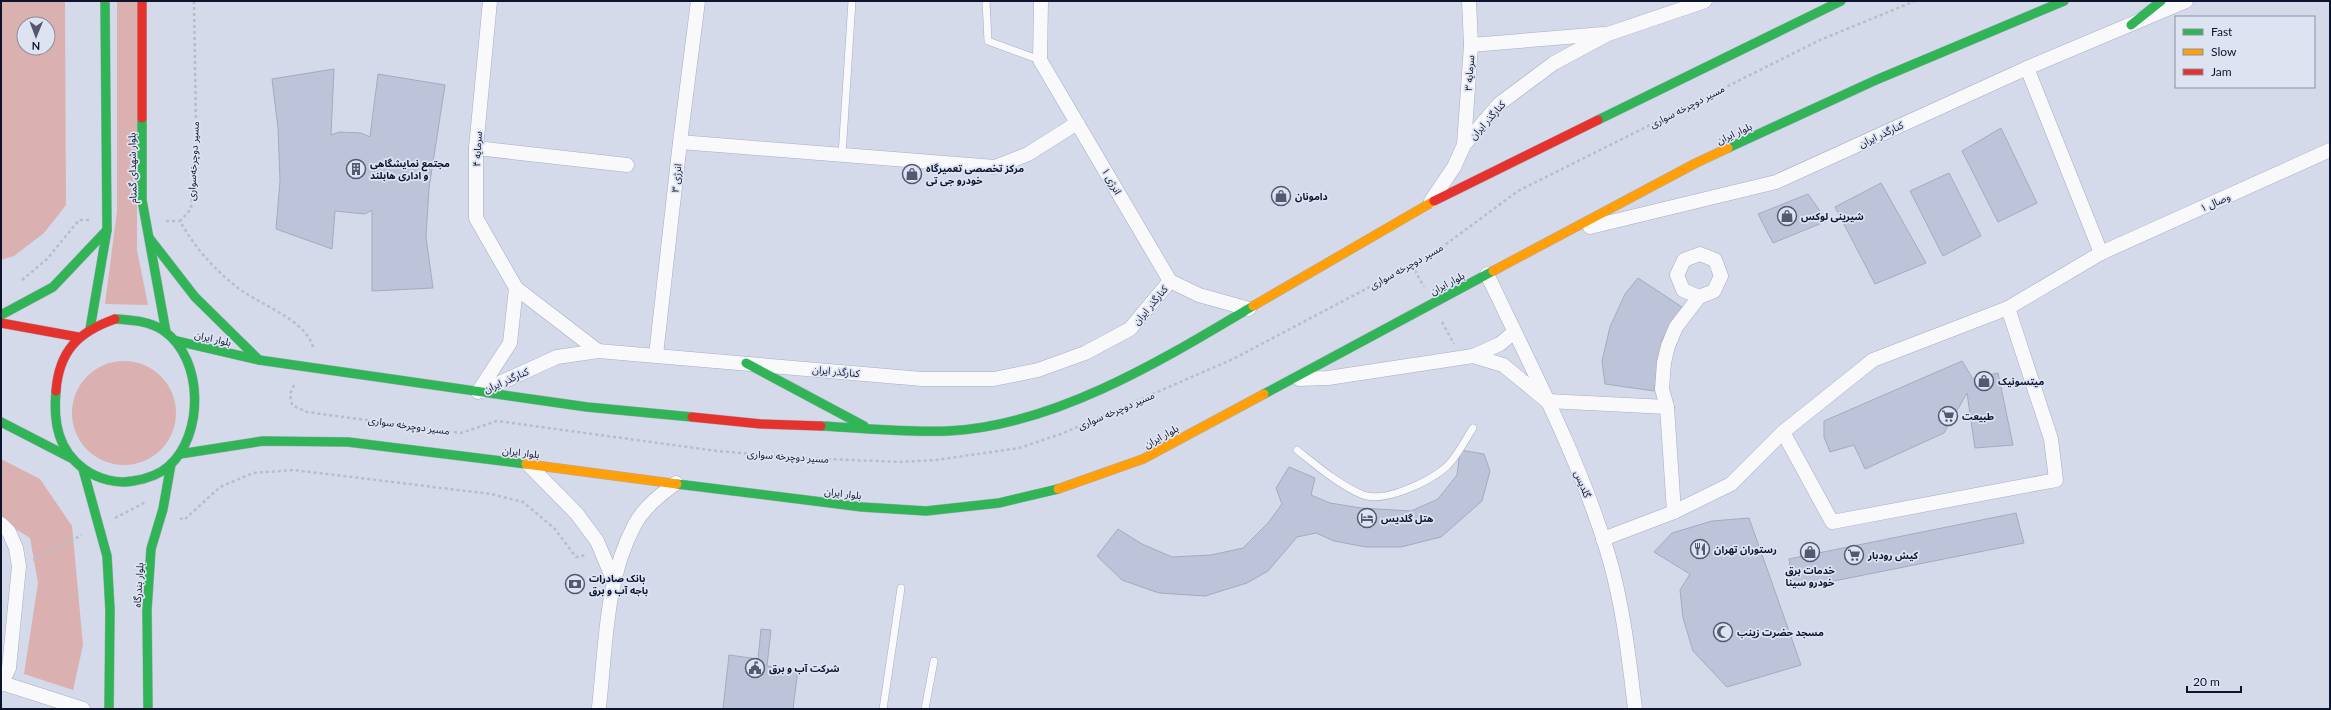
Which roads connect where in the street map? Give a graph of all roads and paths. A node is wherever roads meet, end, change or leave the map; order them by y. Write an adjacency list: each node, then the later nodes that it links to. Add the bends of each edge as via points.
1 (105, 1): 29 (main road)
2 (142, 1): 31 (main road, بلوار شهدای گمنام, via 142,200)
3 (194, 1): 47 (path, مسیر دوچرخه‌سواری, via 196,128 192,194 191,209 180,221 192,241 233,285 302,329 311,339)
4 (490, 1): 24 (street, سرمایه ۴)
5 (698, 1): 22 (street, انرژی ۳)
6 (852, 1): 26 (lane)
7 (986, 1): 19 (lane, via 988,41)
8 (1041, 1): 19 (street)
9 (1469, 1): 18 (street, سرمایه ۳)
10 (1705, 1): 17 (street, کنارگذر ایران)
11 (1841, 1): 28 (main road, بلوار ایران)
12 (1915, 1): 52 (path, مسیر دوچرخه سواری, via 1820,40 1518,191 1434,253 1233,359 1061,434 1019,448 972,456 900,462 717,451 497,422 461,433 307,412 292,404 290,394)
13 (2064, 1): 30 (main road, بلوار ایران, via 1876,80 1710,156)
14 (2161, 1): 16 (main road)
15 (2186, 1): 16 (street, کنارگذر ایران)
16 (2131, 24): 20 (street, کنارگذر ایران)
17 (1608, 34): 18 (street, کنارگذر ایران); 23 (street, کنارگذر ایران, via 1554,63 1500,104)
18 (1471, 45): 23 (street, سرمایه ۳)
19 (1040, 60): 21 (street, انرژی ۱)
20 (2027, 68): 30 (street, کنارگذر ایران, via 1776,182); 32 (street)
21 (1078, 123): 26 (street, via 1028,154 995,167); 34 (street, انرژی ۱)
22 (680, 142): 26 (street); 48 (street, انرژی ۳)
23 (1464, 145): 28 (street, کنارگذر ایران, via 1454,167)
24 (476, 148): 27 (street); 35 (street, سرمایه ۴, via 476,218)
25 (2330, 150): 32 (street, وصال ۱)
26 (842, 155)
27 (627, 165)
28 (1430, 203): 38 (main road, بلوار ایران)
29 (107, 230): 39 (main road, via 53,287); 41 (main road)
30 (1565, 233): 33 (main road, بلوار ایران)
31 (149, 238): 42 (main road, بلوار شهدای گمنام); 50 (main road, via 195,297)
32 (2101, 253): 37 (street, وصال ۱)
33 (1487, 274): 43 (street, گلدیس); 53 (main road, بلوار ایران)
34 (1170, 281): 38 (street, via 1199,295); 51 (street, کنارگذر ایران, via 1130,328 1085,353 1038,370 994,379 922,379)
35 (516, 288): 46 (street); 54 (street, via 510,343)
36 (1699, 297): 56 (street, via 1676,327 1668,346 1662,389)
37 (2008, 308): 60 (street, وصال ۱, via 1873,360); 60 (street, via 2051,439 2056,480 1832,522)
38 (1249, 309): 58 (main road, بلوار ایران, via 1119,382 1038,413 996,424 948,431)
39 (1, 315)
40 (1, 323): 44 (main road)
41 (90, 329): 42 (main road, via 115,319 128,319 155,325); 44 (main road)
42 (166, 332): 45 (main road)
43 (1514, 332): 49 (street, via 1500,344); 55 (street, گلدیس)
44 (78, 337): 63 (main road, via 62,358 56,390 55,424 62,443)
45 (177, 341): 50 (main road, بلوار ایران); 62 (main road, via 191,364 194,390 191,430)
46 (598, 351): 48 (street, کنارگذر ایران); 54 (street, کنارگذر ایران, via 557,357)
47 (314, 352): 52 (path, مسیر دوچرخه سواری)
48 (656, 355): 51 (street, کنارگذر ایران)
49 (1473, 356): 53 (street, via 1328,378); 55 (street, via 1503,365)
50 (259, 360): 52 (main road, بلوار ایران)
51 (746, 363): 58 (main road)
52 (300, 366): 54 (main road, بلوار ایران)
53 (1290, 379): 67 (main road, بلوار ایران, via 1143,459 1060,490 1010,502 946,510 862,507)
54 (478, 393): 58 (main road, بلوار ایران, via 587,407 761,424)
55 (1547, 401): 56 (street); 72 (street, گلدیس, via 1586,489)
56 (1667, 407): 69 (street)
57 (1, 422): 63 (main road)
58 (868, 428)
59 (1473, 428): 61 (lane, via 1446,467 1418,485 1388,495 1364,495 1331,477)
60 (1783, 432): 69 (street, وصال ۱, via 1731,484)
61 (1297, 450)
62 (180, 454): 64 (main road); 65 (main road, بلوار ایران, via 263,442 348,442)
63 (72, 458): 66 (main road)
64 (171, 464): 66 (main road, via 148,478 121,482 107,480); 68 (main road, بلوار بندرگاه)
65 (528, 464): 67 (main road, بلوار ایران); 73 (street, via 577,514)
66 (83, 469): 71 (main road)
67 (676, 482): 75 (street, via 651,503 634,525)
68 (163, 509): 71 (path, via 147,501); 73 (path, via 184,520 220,487 253,473 294,470 483,493 523,502 554,528 576,557); 82 (main road, بلوار بندرگاه, via 151,549 147,610)
69 (1674, 512): 72 (street, وصال ۱)
70 (1, 524): 74 (street, via 9,532 16,548)
71 (99, 526): 74 (path); 81 (main road, via 107,556 110,610)
72 (1603, 539): 85 (street, گلدیس, via 1621,612)
73 (602, 552): 75 (street)
74 (19, 566): 78 (street, via 8,668)
75 (613, 579): 79 (street)
76 (901, 588): 83 (lane)
77 (934, 661): 84 (lane)
78 (2, 684): 80 (street)
79 (599, 708)
80 (82, 709)
81 (109, 709)
82 (148, 709)
83 (883, 709)
84 (925, 709)
85 (1635, 709)

